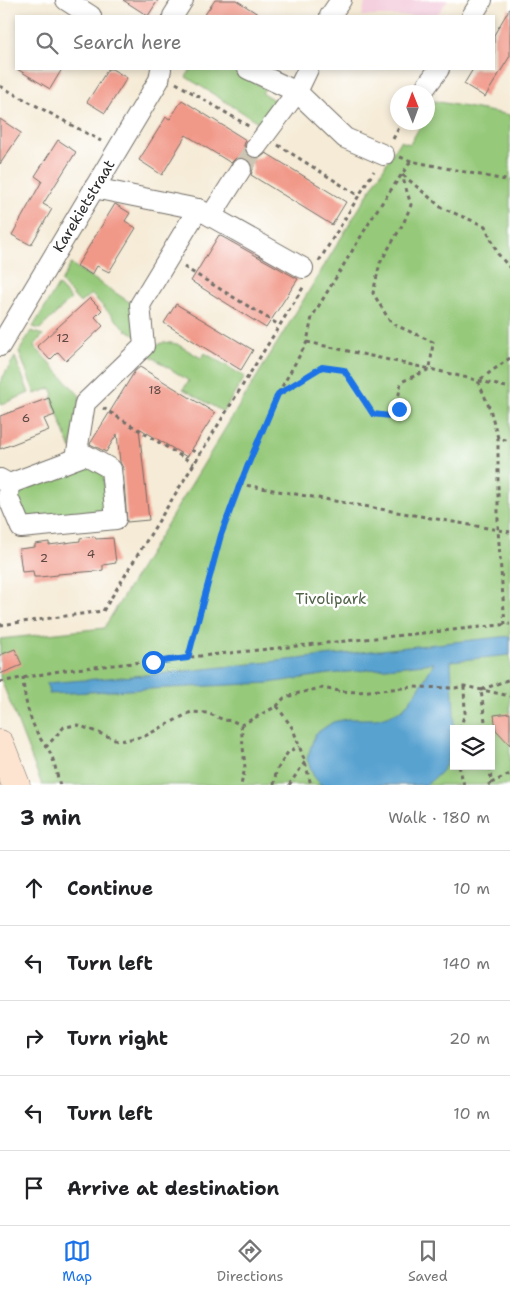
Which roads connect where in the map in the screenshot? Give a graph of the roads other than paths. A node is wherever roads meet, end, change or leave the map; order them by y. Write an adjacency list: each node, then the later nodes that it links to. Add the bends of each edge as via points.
1 (66, 0): 5 (street)
2 (183, 0): 6 (street)
3 (341, 0): 7 (street)
4 (482, 0): 8 (street)
5 (90, 15)
6 (174, 15)
7 (331, 15)
8 (473, 15)
9 (250, 70): 14 (street)
10 (308, 70): 14 (street)
11 (438, 70): 13 (street)
12 (160, 74): 18 (street, Karekietstraat)
13 (427, 85)
14 (297, 92): 15 (street); 16 (street, via 345,138)
15 (256, 147)
16 (384, 155)
17 (241, 169): 19 (street)
18 (94, 188): 19 (street); 21 (street, Karekietstraat)
19 (205, 212): 20 (street); 22 (street, via 168,258 140,305 144,346 85,403)
20 (309, 270)
21 (3, 335)
22 (76, 458): 23 (street); 23 (street, via 86,455 111,469 116,519 21,528)
23 (4, 482)
24 (0, 744): 25 (main road)
25 (16, 785)

